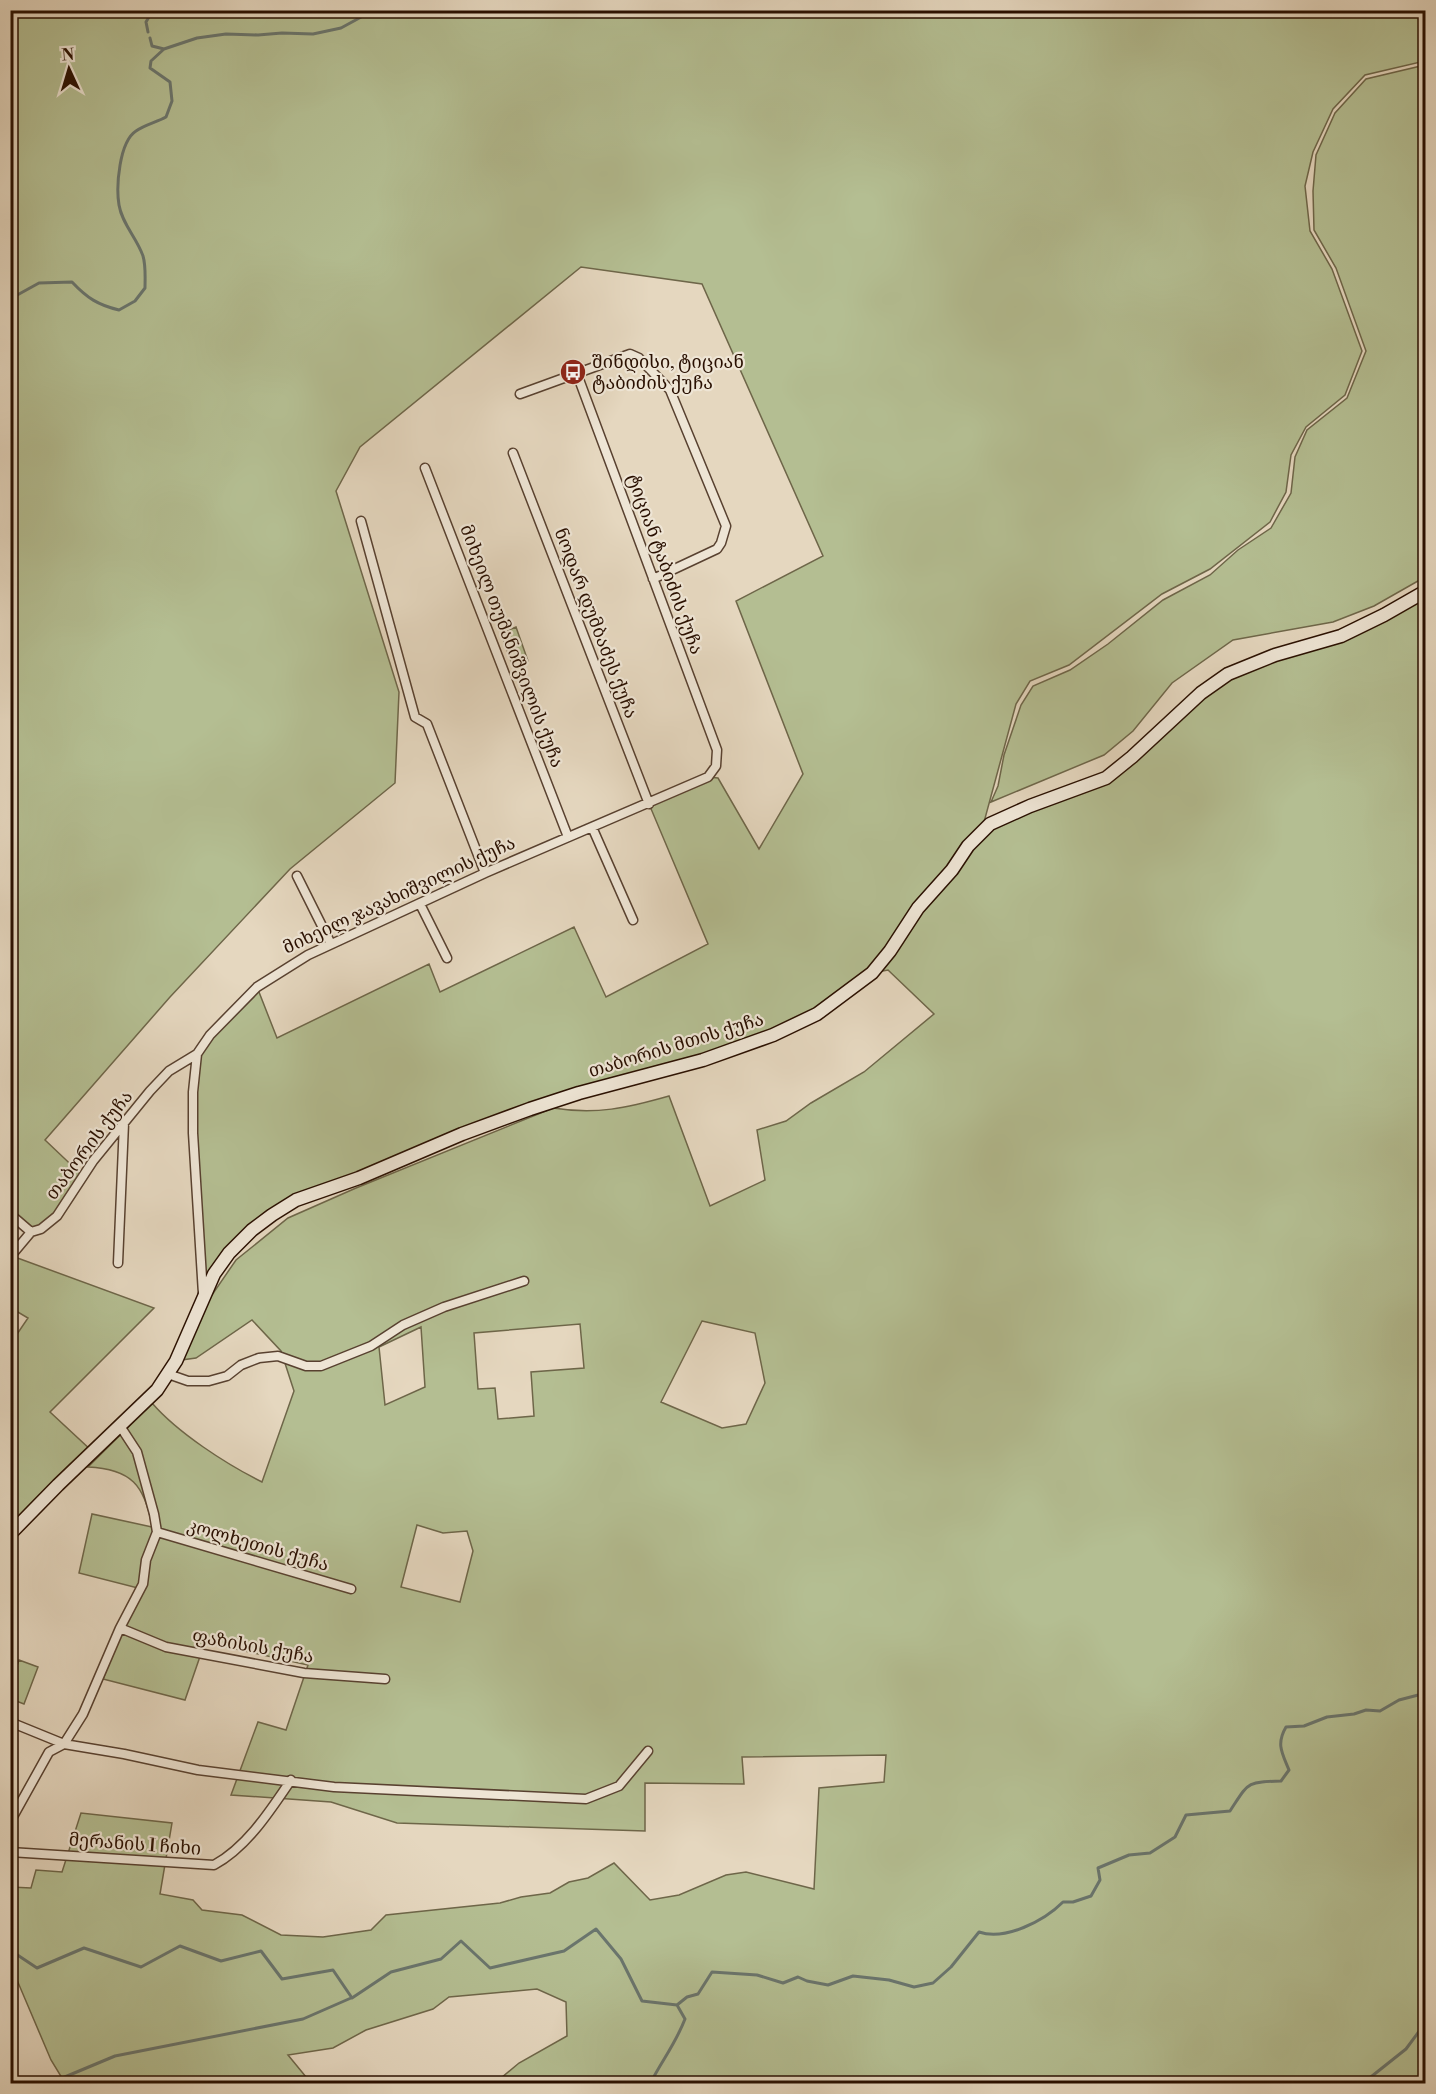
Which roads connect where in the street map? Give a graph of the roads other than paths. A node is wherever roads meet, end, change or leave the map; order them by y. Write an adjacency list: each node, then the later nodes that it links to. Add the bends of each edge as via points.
1 (578, 374): 2 (street); 6 (street, ტიციან ტაბიძის ქუჩა); 6 (street, via 630,354 639,358 669,390 724,519 725,532 717,549)
2 (520, 394)
3 (513, 453): 9 (street, ნოდარ დუმბაძეს ქუჩა)
4 (425, 468): 11 (street, მიხეილ თუმანიშვილის ქუჩა)
5 (361, 521): 12 (street, via 415,717 427,723)
6 (652, 579): 8 (street, ტიციან ტაბიძის ქუჩა, via 717,750)
7 (1425, 591): 25 (main road, თაბორის მთის ქუჩა, via 1341,636 1275,655 1228,674 1200,693 1106,778 990,824 918,908 872,973 817,1014 773,1035 703,1060 530,1109 296,1200 245,1238 214,1274)
8 (716, 766): 9 (street, მიხეილ ჯავახიშვილის ქუჩა, via 708,777)
9 (648, 804): 10 (street, მიხეილ ჯავახიშვილის ქუჩა)
10 (592, 827): 11 (street, მიხეილ ჯავახიშვილის ქუჩა); 15 (street)
11 (568, 837): 12 (street, მიხეილ ჯავახიშვილის ქუჩა)
12 (485, 873): 14 (street, მიხეილ ჯავახიშვილის ქუჩა)
13 (297, 876): 16 (street)
14 (420, 904): 16 (street, მიხეილ ჯავახიშვილის ქუჩა); 17 (street)
15 (633, 920)
16 (331, 944): 18 (street, მიხეილ ჯავახიშვილის ქუჩა, via 257,987)
17 (447, 958)
18 (197, 1054): 19 (street, თაბორის ქუჩა, via 169,1071); 25 (street, via 193,1133)
19 (124, 1122): 21 (street, თაბორის ქუჩა, via 57,1216); 23 (street)
20 (10, 1214): 21 (street)
21 (31, 1232): 22 (street, თაბორის ქუჩა)
22 (10, 1257)
23 (118, 1263)
24 (524, 1281): 26 (street, via 444,1307 371,1346 321,1366 306,1366 278,1356 259,1358 209,1381 188,1381)
25 (204, 1295): 26 (main road)
26 (168, 1374): 27 (main road)
27 (120, 1426): 28 (street, via 137,1452); 29 (main road)
28 (157, 1532): 30 (street, კოლხეთის ქუჩა); 31 (street, via 146,1560 143,1584)
29 (10, 1534)
30 (351, 1589)
31 (120, 1628): 32 (street, ფაზისის ქუჩა, via 166,1647 304,1673); 34 (street, via 83,1714)
32 (385, 1678)
33 (10, 1722): 34 (street)
34 (64, 1744): 36 (street, via 198,1770); 37 (street, via 49,1752)
35 (648, 1751): 36 (street, via 619,1786 586,1799 334,1787)
36 (291, 1780): 38 (street, მერანის I ჩიხი, via 265,1819 214,1865)
37 (10, 1822)
38 (10, 1852)

